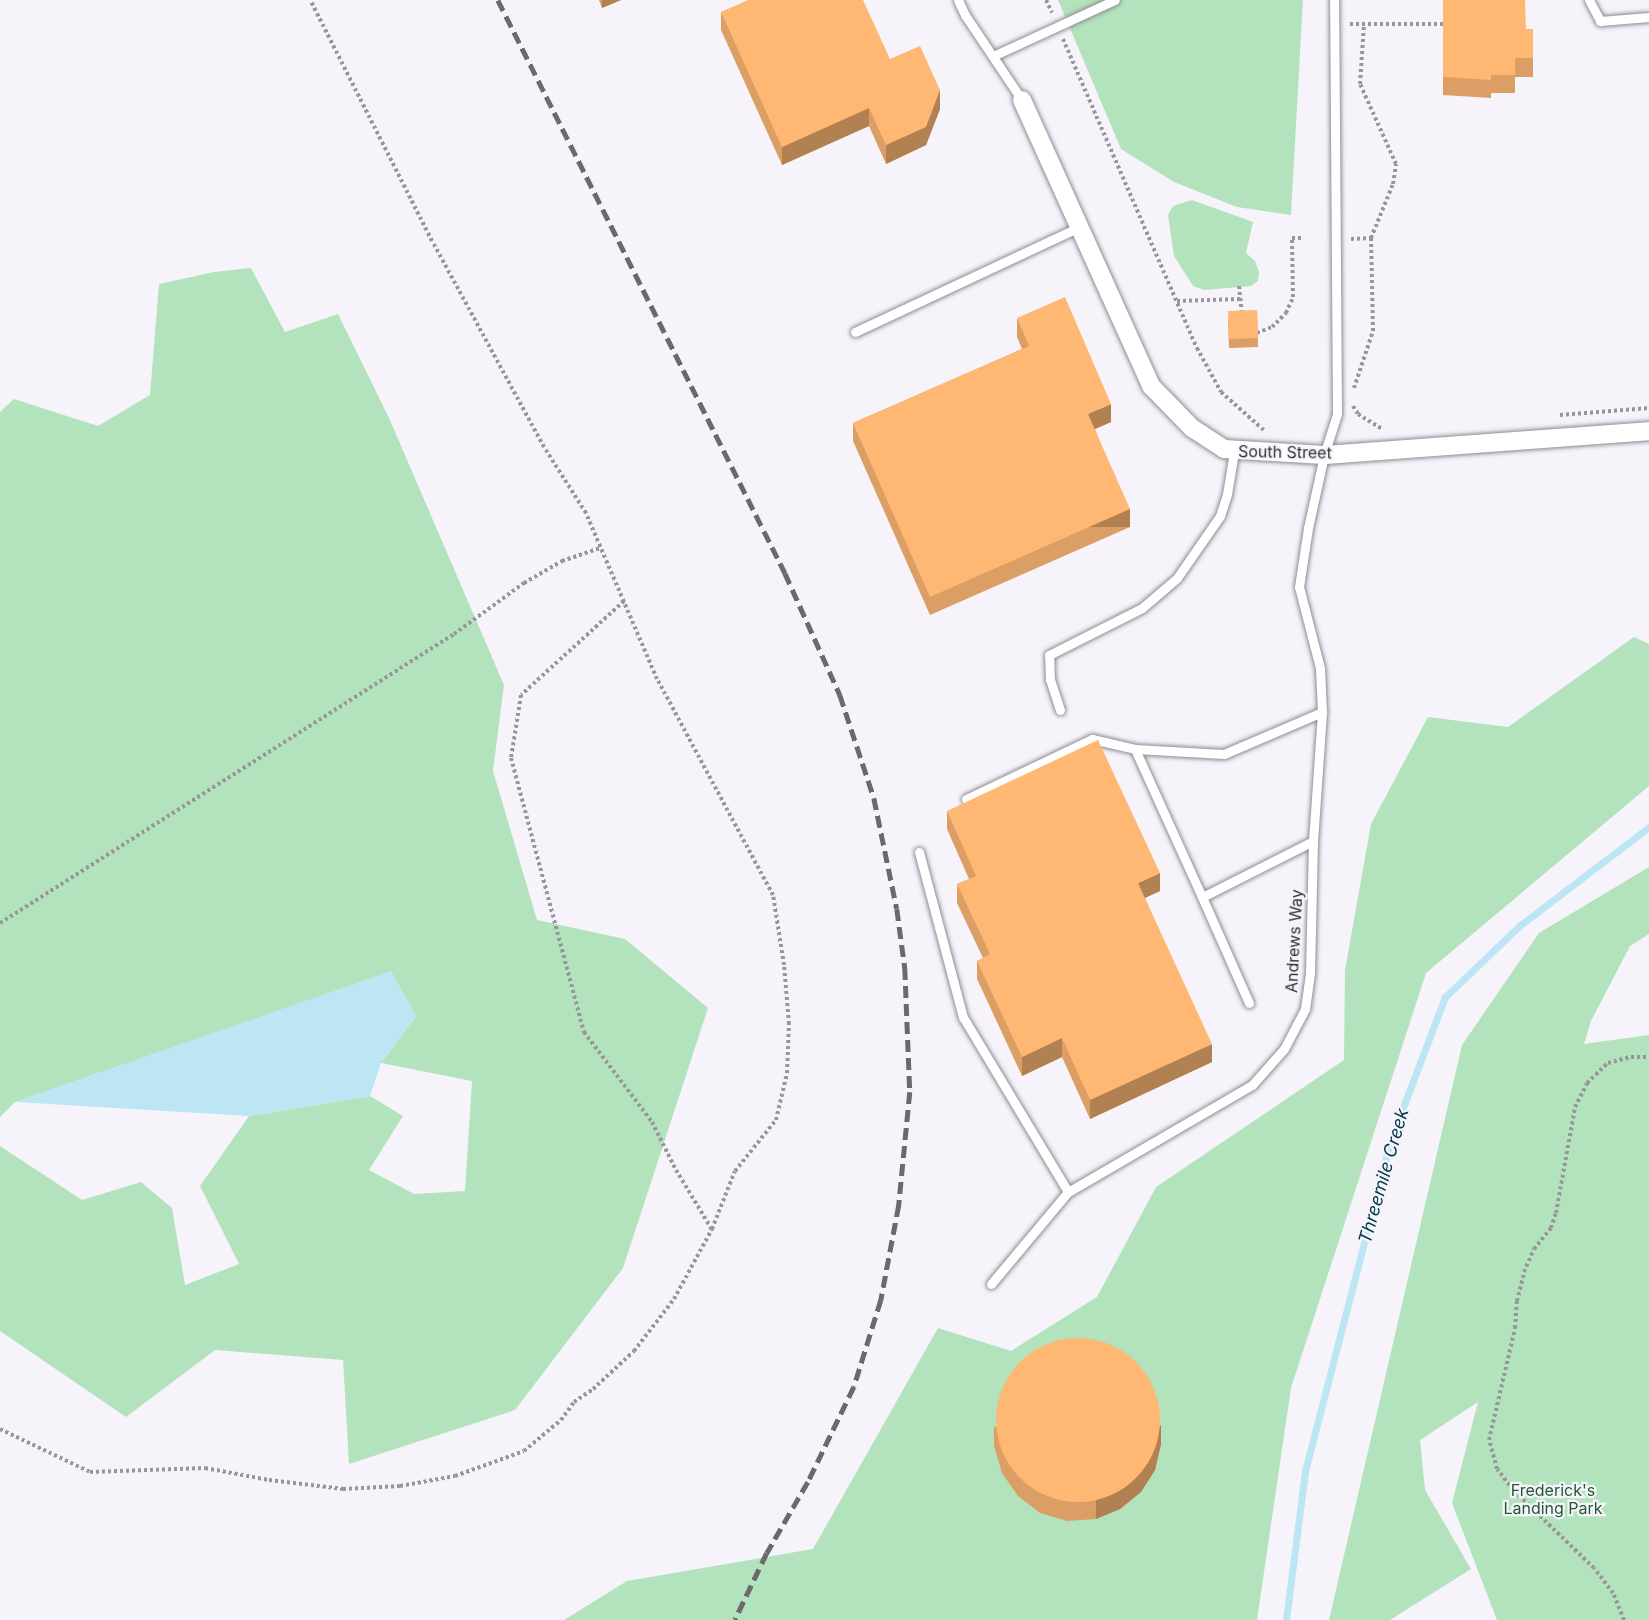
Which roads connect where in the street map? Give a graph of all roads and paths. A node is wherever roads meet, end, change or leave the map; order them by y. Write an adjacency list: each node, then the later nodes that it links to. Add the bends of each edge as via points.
1 (310, 0): 33 (path, via 432,241 544,447 586,513)
2 (958, 0): 12 (lane)
3 (1046, 0): 11 (path)
4 (1114, 0): 11 (lane)
5 (1334, 0): 8 (lane, Andrews Way)
6 (1589, 0): 7 (lane, via 1600,21)
7 (1649, 17)
8 (1334, 23): 9 (path); 32 (lane, Andrews Way, via 1337,414)
9 (1364, 24): 10 (path); 16 (path, via 1359,84 1396,164 1393,184)
10 (1443, 24)
11 (1058, 27): 12 (lane); 20 (path)
12 (993, 56): 13 (lane)
13 (1022, 100): 14 (street, South Street)
14 (1079, 227): 22 (lane); 31 (street, South Street, via 1151,386 1192,428)
15 (1301, 238): 23 (path, via 1292,238 1293,297 1286,314 1272,327)
16 (1371, 238): 17 (path); 27 (path, via 1372,331 1352,395 1358,414)
17 (1349, 239)
18 (1239, 286): 19 (path)
19 (1240, 299): 20 (path); 21 (path)
20 (1177, 301): 30 (path, via 1221,392)
21 (1243, 320)
22 (855, 332)
23 (1257, 333)
24 (1649, 408): 25 (path)
25 (1556, 415)
26 (1392, 428): 27 (path)
27 (1381, 429): 28 (path)
28 (1371, 430)
29 (1649, 431): 32 (street, South Street)
30 (1268, 434)
31 (1234, 452): 32 (street, South Street); 35 (lane, via 1220,516 1177,578 1142,608 1049,655 1050,680)
32 (1324, 455): 36 (lane, Andrews Way, via 1299,587 1320,668)
33 (600, 548): 34 (path); 42 (path, via 562,561 524,583 453,634)
34 (624, 601): 46 (path, via 657,680 773,895 784,965 789,1024 787,1073 776,1120 735,1171); 46 (path, via 521,695 511,758 584,1032 652,1122)
35 (1060, 710)
36 (1322, 712): 37 (lane, via 1224,754); 39 (lane, Andrews Way)
37 (1135, 749): 38 (lane, via 1092,738); 41 (lane)
38 (966, 799)
39 (1313, 841): 41 (lane); 45 (lane, Andrews Way, via 1311,973 1305,1008 1284,1049 1252,1085)
40 (919, 852): 45 (lane, via 963,1017)
41 (1202, 897): 43 (lane)
42 (0, 923)
43 (1249, 1003)
44 (1649, 1057): 49 (path, via 1608,1063 1587,1083 1575,1107 1557,1213 1524,1272 1489,1440 1502,1476 1594,1568 1613,1593)
45 (1068, 1192): 47 (lane, Andrews Way)
46 (712, 1229): 48 (path, via 674,1299 626,1358 524,1451 455,1476 400,1486 343,1489 205,1468 90,1472)
47 (991, 1284)
48 (0, 1429)
49 (1624, 1620)

